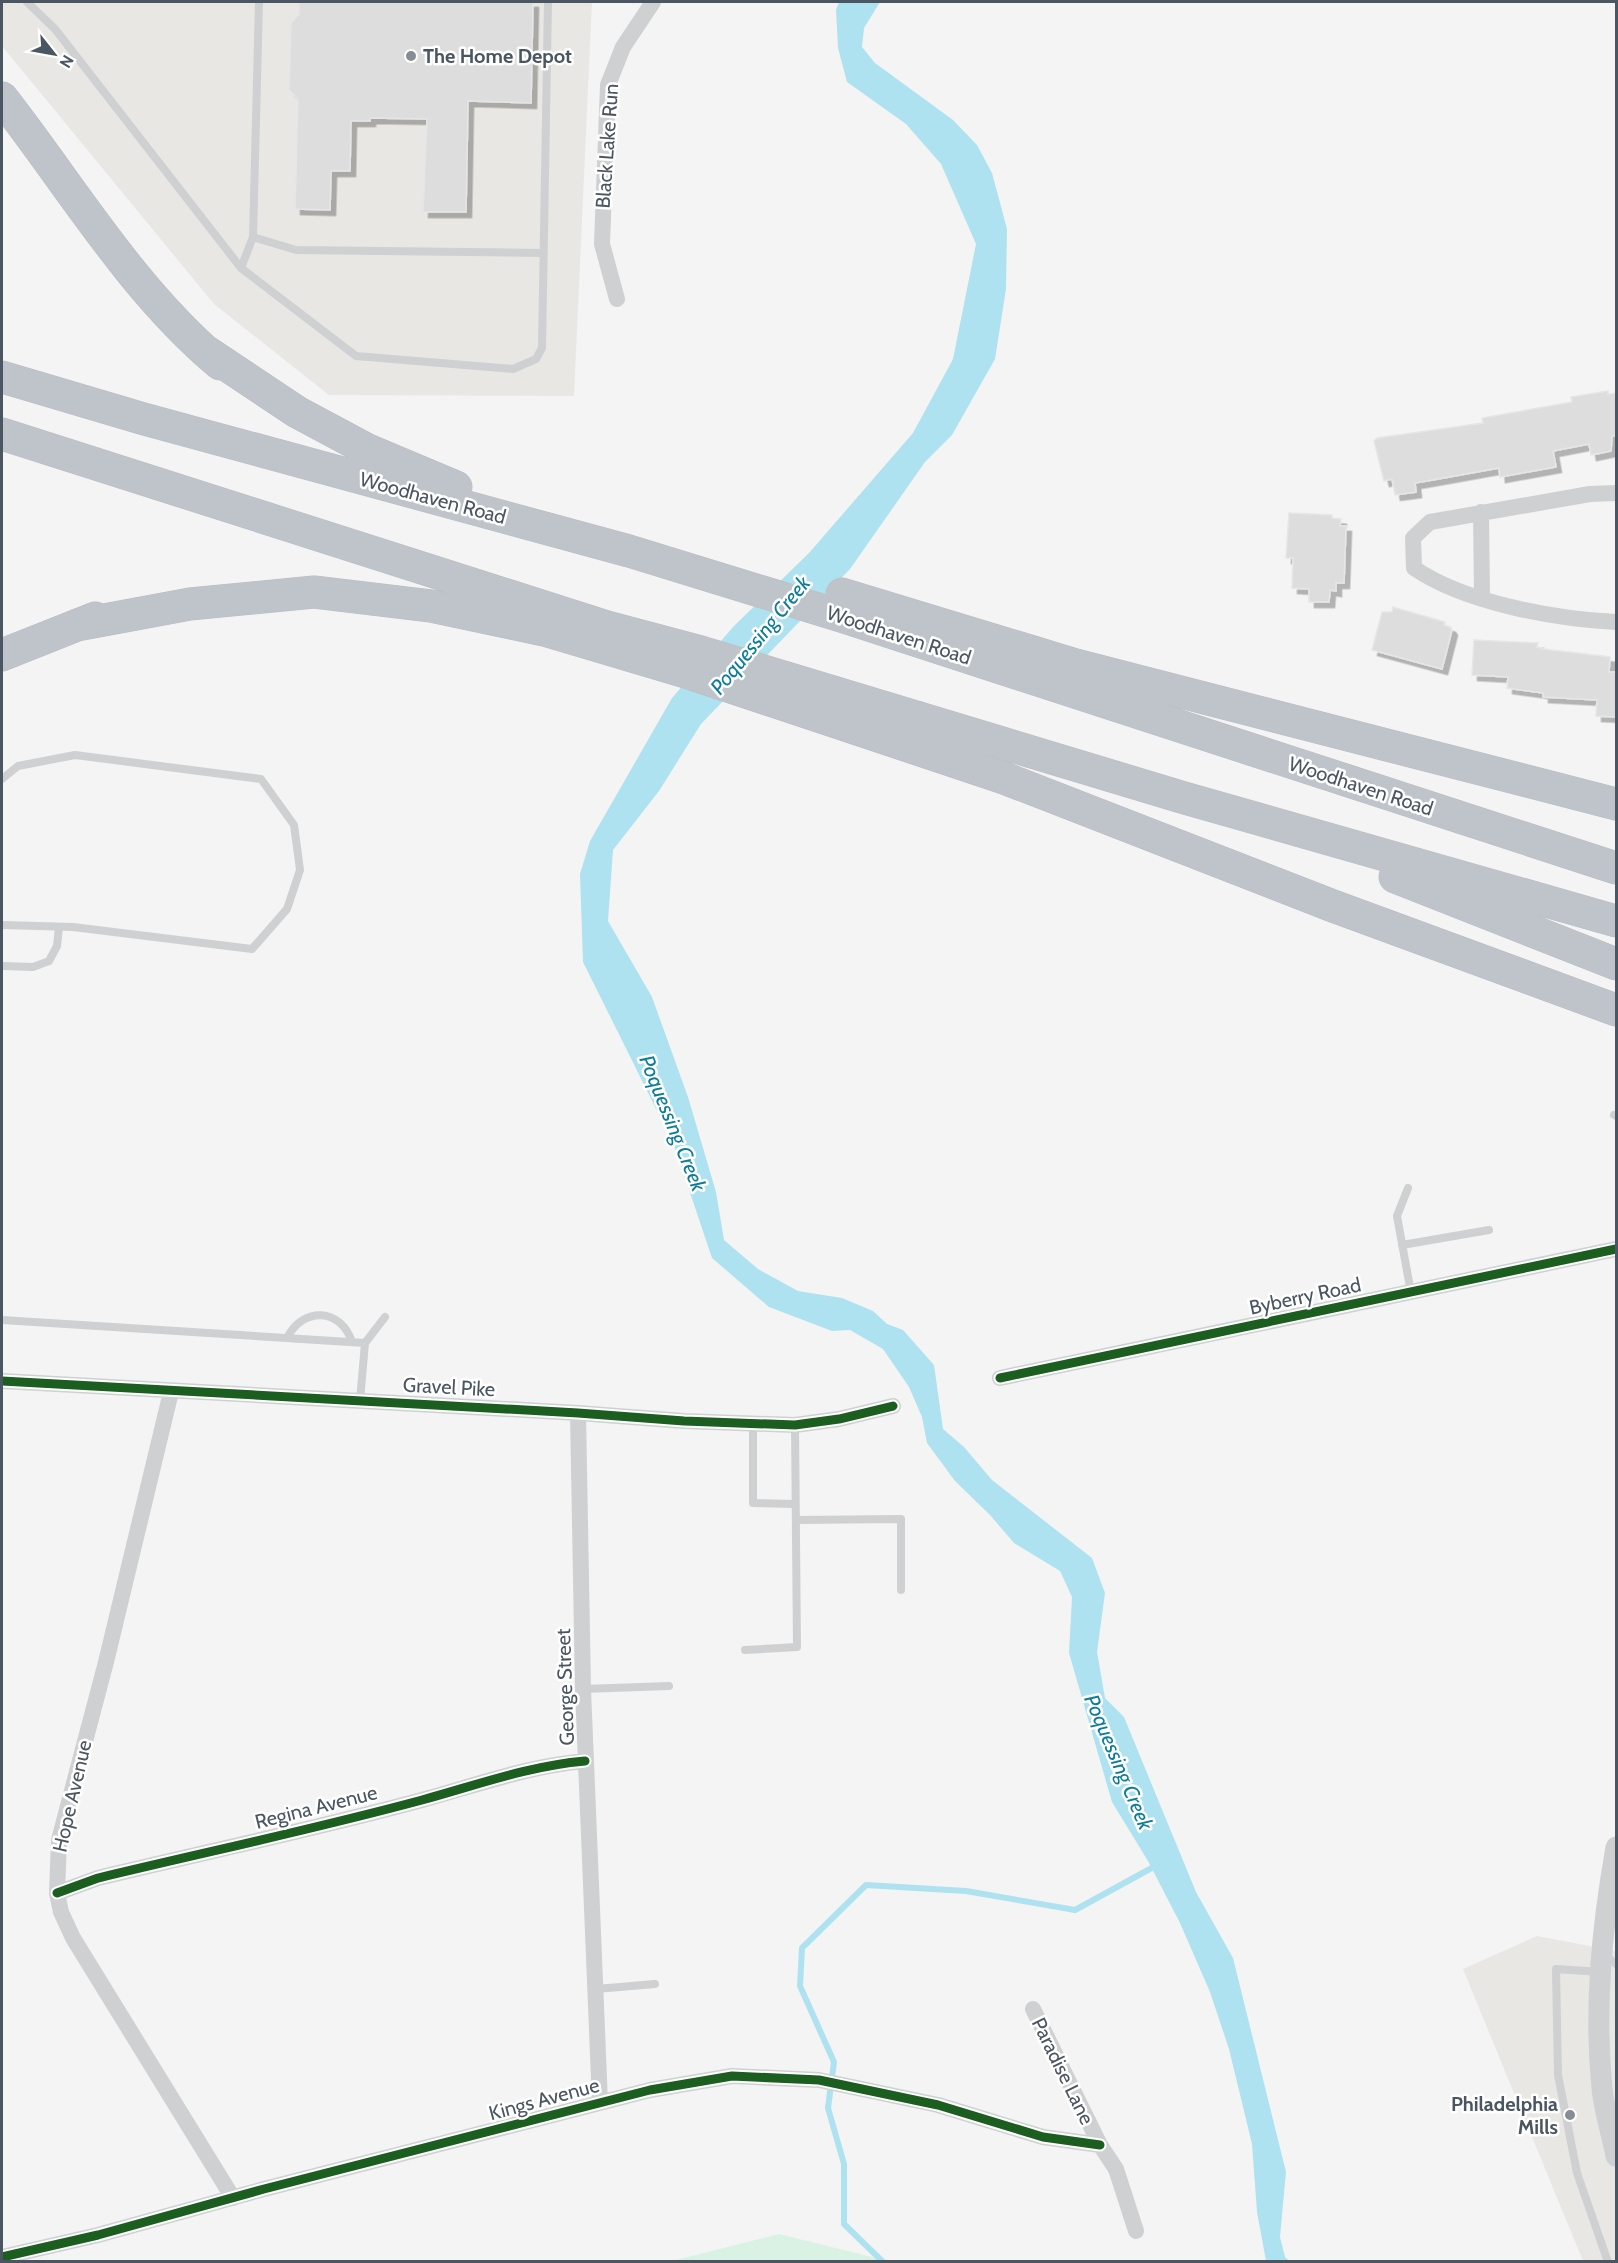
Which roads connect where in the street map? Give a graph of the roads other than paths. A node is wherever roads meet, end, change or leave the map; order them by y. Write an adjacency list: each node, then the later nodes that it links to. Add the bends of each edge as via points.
1 (27, 2): 8 (lane, via 55,29)
2 (259, 2): 6 (lane)
3 (548, 2): 7 (lane)
4 (653, 2): 9 (street, Black Lake Run, via 623,47 608,85 602,243)
5 (2, 98): 10 (highway, via 110,246 147,292)
6 (253, 237): 7 (lane, via 296,250); 8 (lane)
7 (542, 253): 8 (lane, via 542,348 536,359 513,369 356,356)
8 (241, 267)
9 (617, 299)
10 (204, 351): 15 (highway, via 250,390 299,422 389,470); 16 (highway, via 297,412 368,450 451,485)
11 (2, 377): 15 (highway, Woodhaven Road)
12 (2, 434): 21 (highway)
13 (1617, 493): 14 (street)
14 (1481, 512): 17 (street); 17 (street, via 1430,522 1413,538 1411,553 1414,568 1434,582)
15 (629, 551): 16 (highway, Woodhaven Road)
16 (764, 582): 18 (highway, Woodhaven Road)
17 (1482, 598): 19 (street, via 1569,620)
18 (830, 602): 27 (highway); 28 (highway, Woodhaven Road)
19 (1617, 622)
20 (77, 625): 21 (highway, via 132,604 183,591 236,583 325,580 405,586); 22 (highway); 23 (highway, via 190,604 314,592 431,606)
21 (607, 627): 23 (highway)
22 (2, 655)
23 (697, 663): 24 (highway)
24 (760, 683): 26 (highway); 36 (highway, via 1333,906)
25 (2, 779): 33 (lane, via 18,766 75,755 261,779 294,825 300,870 287,909 252,949)
26 (1181, 797): 31 (highway); 34 (highway)
27 (1617, 804)
28 (1555, 849): 29 (highway); 30 (highway, Woodhaven Road)
29 (1617, 862)
30 (1617, 868)
31 (1617, 921)
32 (2, 925): 33 (lane)
33 (59, 927): 35 (lane, via 57,945 49,961 33,967)
34 (1617, 964)
35 (2, 966)
36 (1617, 1010)
37 (1408, 1188): 39 (lane, via 1397,1216)
38 (1489, 1230): 39 (lane)
39 (1402, 1245): 41 (lane)
40 (1616, 1251): 41 (street, Byberry Road)
41 (1411, 1293): 47 (street, Byberry Road)
42 (385, 1317): 46 (lane)
43 (2, 1320): 44 (lane)
44 (287, 1338): 45 (lane); 45 (lane, via 300,1320 321,1314 342,1323)
45 (352, 1342): 46 (lane)
46 (365, 1343): 50 (lane)
47 (1000, 1378)
48 (2, 1381): 49 (street, Gravel Pike)
49 (171, 1392): 50 (street, Gravel Pike); 63 (street, Hope Avenue, via 106,1662 58,1840)
50 (360, 1401): 52 (street, Gravel Pike)
51 (893, 1406): 54 (street, Gravel Pike)
52 (578, 1413): 53 (street, Gravel Pike); 60 (street, George Street)
53 (753, 1424): 54 (street, Gravel Pike); 55 (lane, via 753,1503)
54 (795, 1425): 55 (lane)
55 (795, 1504): 56 (lane)
56 (796, 1520): 57 (lane, via 901,1519); 58 (lane, via 797,1647)
57 (901, 1590)
58 (745, 1650)
59 (669, 1686): 60 (lane)
60 (583, 1689): 61 (street, George Street)
61 (585, 1761): 63 (street, Regina Avenue, via 481,1780 422,1800 98,1878); 67 (street, George Street)
62 (1617, 1847): 64 (street)
63 (57, 1893): 72 (street, Hope Avenue, via 73,1938)
64 (1612, 1896): 65 (street)
65 (1606, 1963): 71 (street, via 1598,2024 1602,2091); 75 (lane, via 1556,1968 1557,2075 1577,2173)
66 (654, 1984): 67 (lane)
67 (596, 1989): 69 (street, George Street)
68 (1033, 2009): 70 (street, Paradise Lane)
69 (600, 2103): 70 (street, Kings Avenue, via 716,2078 819,2080 938,2105 1043,2137); 72 (street, Kings Avenue)
70 (1100, 2145): 73 (street, Paradise Lane, via 1116,2169)
71 (1617, 2156)
72 (233, 2198): 74 (street, Kings Avenue)
73 (1136, 2231)
74 (2, 2257)
75 (1608, 2262)

